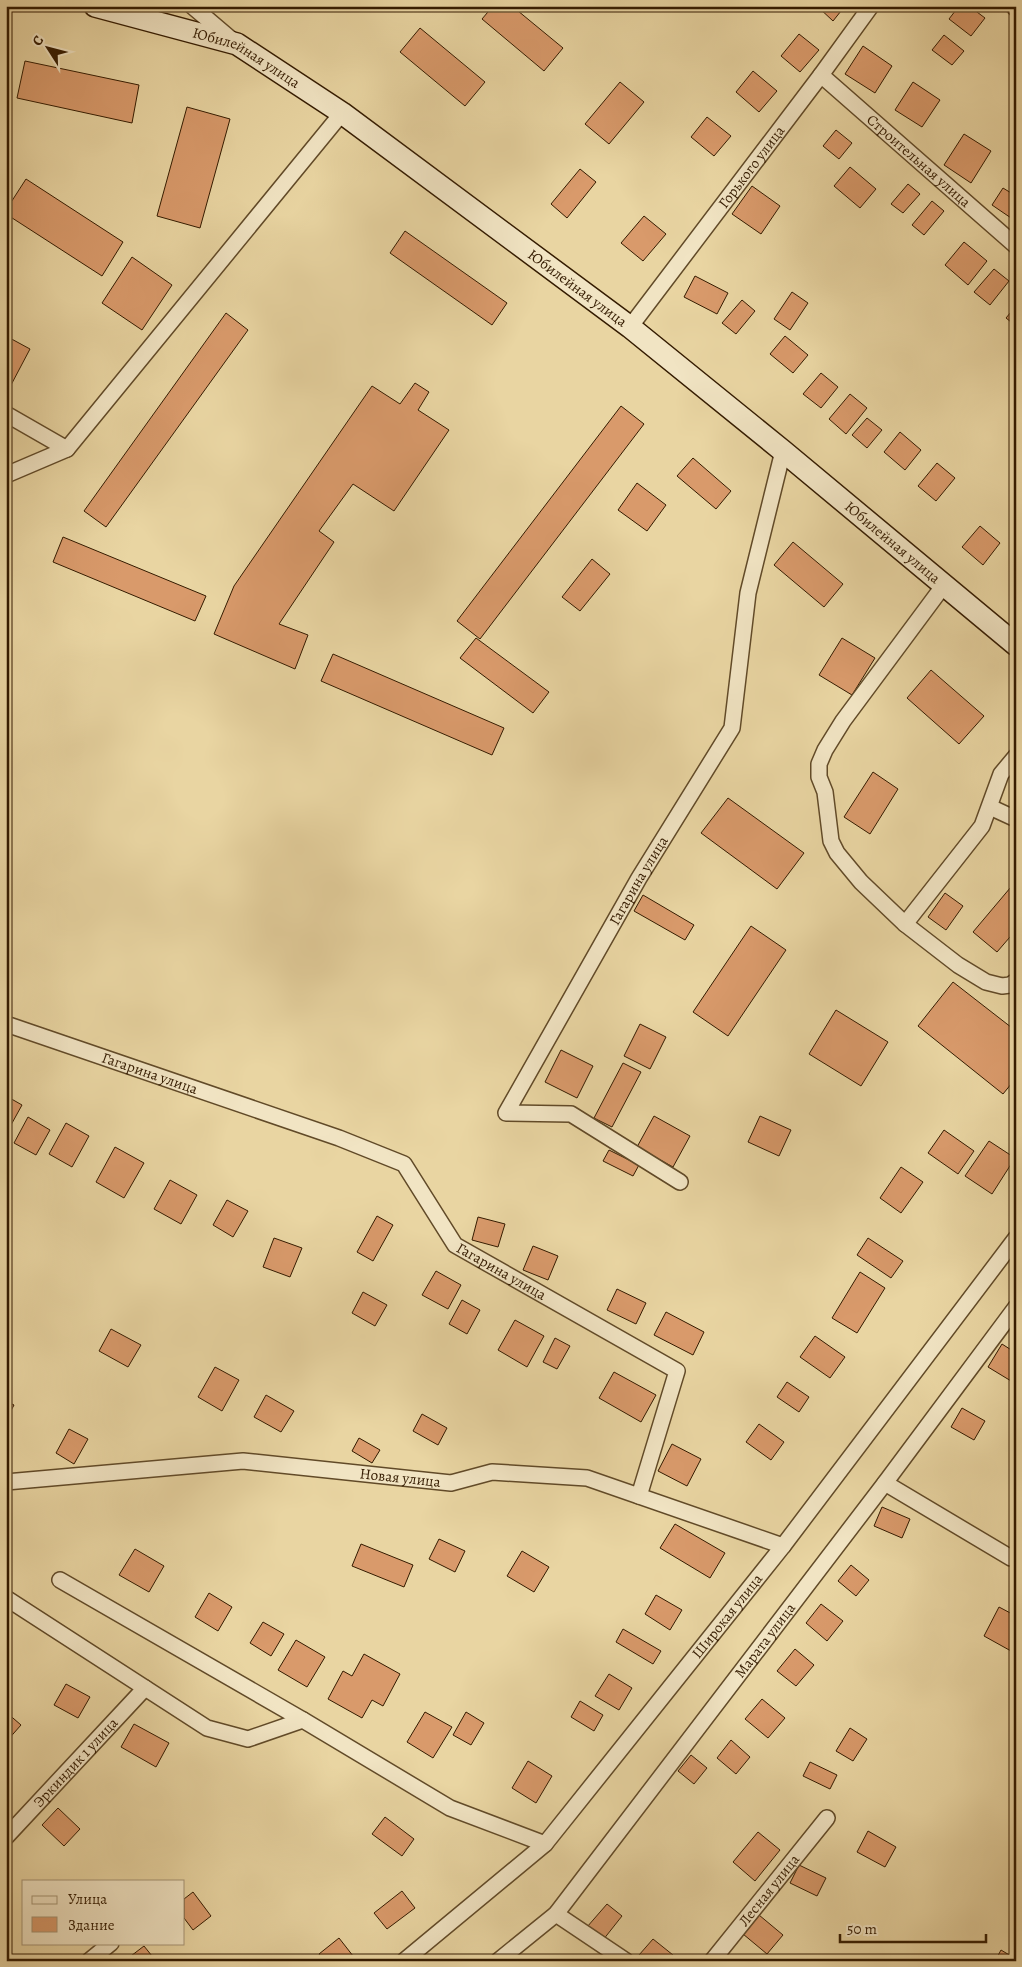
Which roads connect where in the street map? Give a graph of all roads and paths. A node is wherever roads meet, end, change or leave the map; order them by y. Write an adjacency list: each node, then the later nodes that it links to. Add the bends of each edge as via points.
1 (96, 6): 6 (main road, Юбилейная улица)
2 (192, 6): 6 (street)
3 (871, 6): 7 (street, Горького улица)
4 (1013, 6): 5 (street)
5 (1016, 9)
6 (237, 44): 8 (main road, Юбилейная улица)
7 (821, 76): 9 (street, Строительная улица); 10 (street, Горького улица)
8 (342, 113): 10 (main road, Юбилейная улица); 12 (street)
9 (1016, 246)
10 (630, 327): 13 (main road, Юбилейная улица)
11 (6, 414): 12 (street)
12 (67, 448): 14 (street)
13 (783, 451): 15 (main road, Юбилейная улица); 23 (street, Гагарина улица, via 748,593 732,728 639,878 506,1113 571,1114)
14 (6, 475)
15 (944, 585): 16 (main road, Юбилейная улица); 20 (street, via 843,721 819,764 831,841 837,854)
16 (1016, 645)
17 (1016, 756): 18 (street, via 1002,774)
18 (990, 807): 19 (street); 20 (street, via 982,826)
19 (1016, 819)
20 (905, 924): 21 (street, via 986,982 1002,986)
21 (1016, 981)
22 (6, 1024): 28 (street, Гагарина улица, via 339,1138 404,1164 455,1245 677,1371)
23 (680, 1182)
24 (1016, 1238): 29 (street, Широкая улица)
25 (1016, 1307): 27 (street, Марата улица)
26 (6, 1482): 28 (street, Новая улица, via 243,1461 451,1484 492,1472 587,1478)
27 (884, 1483): 30 (street); 38 (street, Марата улица)
28 (639, 1496): 29 (street, Новая улица)
29 (784, 1546): 37 (street, Широкая улица)
30 (1016, 1559)
31 (60, 1580): 34 (street)
32 (6, 1598): 33 (street)
33 (145, 1688): 34 (street, via 207,1728 248,1739); 36 (street, Эркиндик 1 улица)
34 (303, 1720): 37 (street, via 450,1808)
35 (827, 1818): 44 (street, Лесная улица)
36 (6, 1837)
37 (545, 1844): 41 (street, Широкая улица)
38 (556, 1914): 42 (street, Марата улица); 43 (street)
39 (110, 1944): 40 (street)
40 (89, 1961)
41 (404, 1961)
42 (498, 1961)
43 (626, 1961)
44 (712, 1961)

